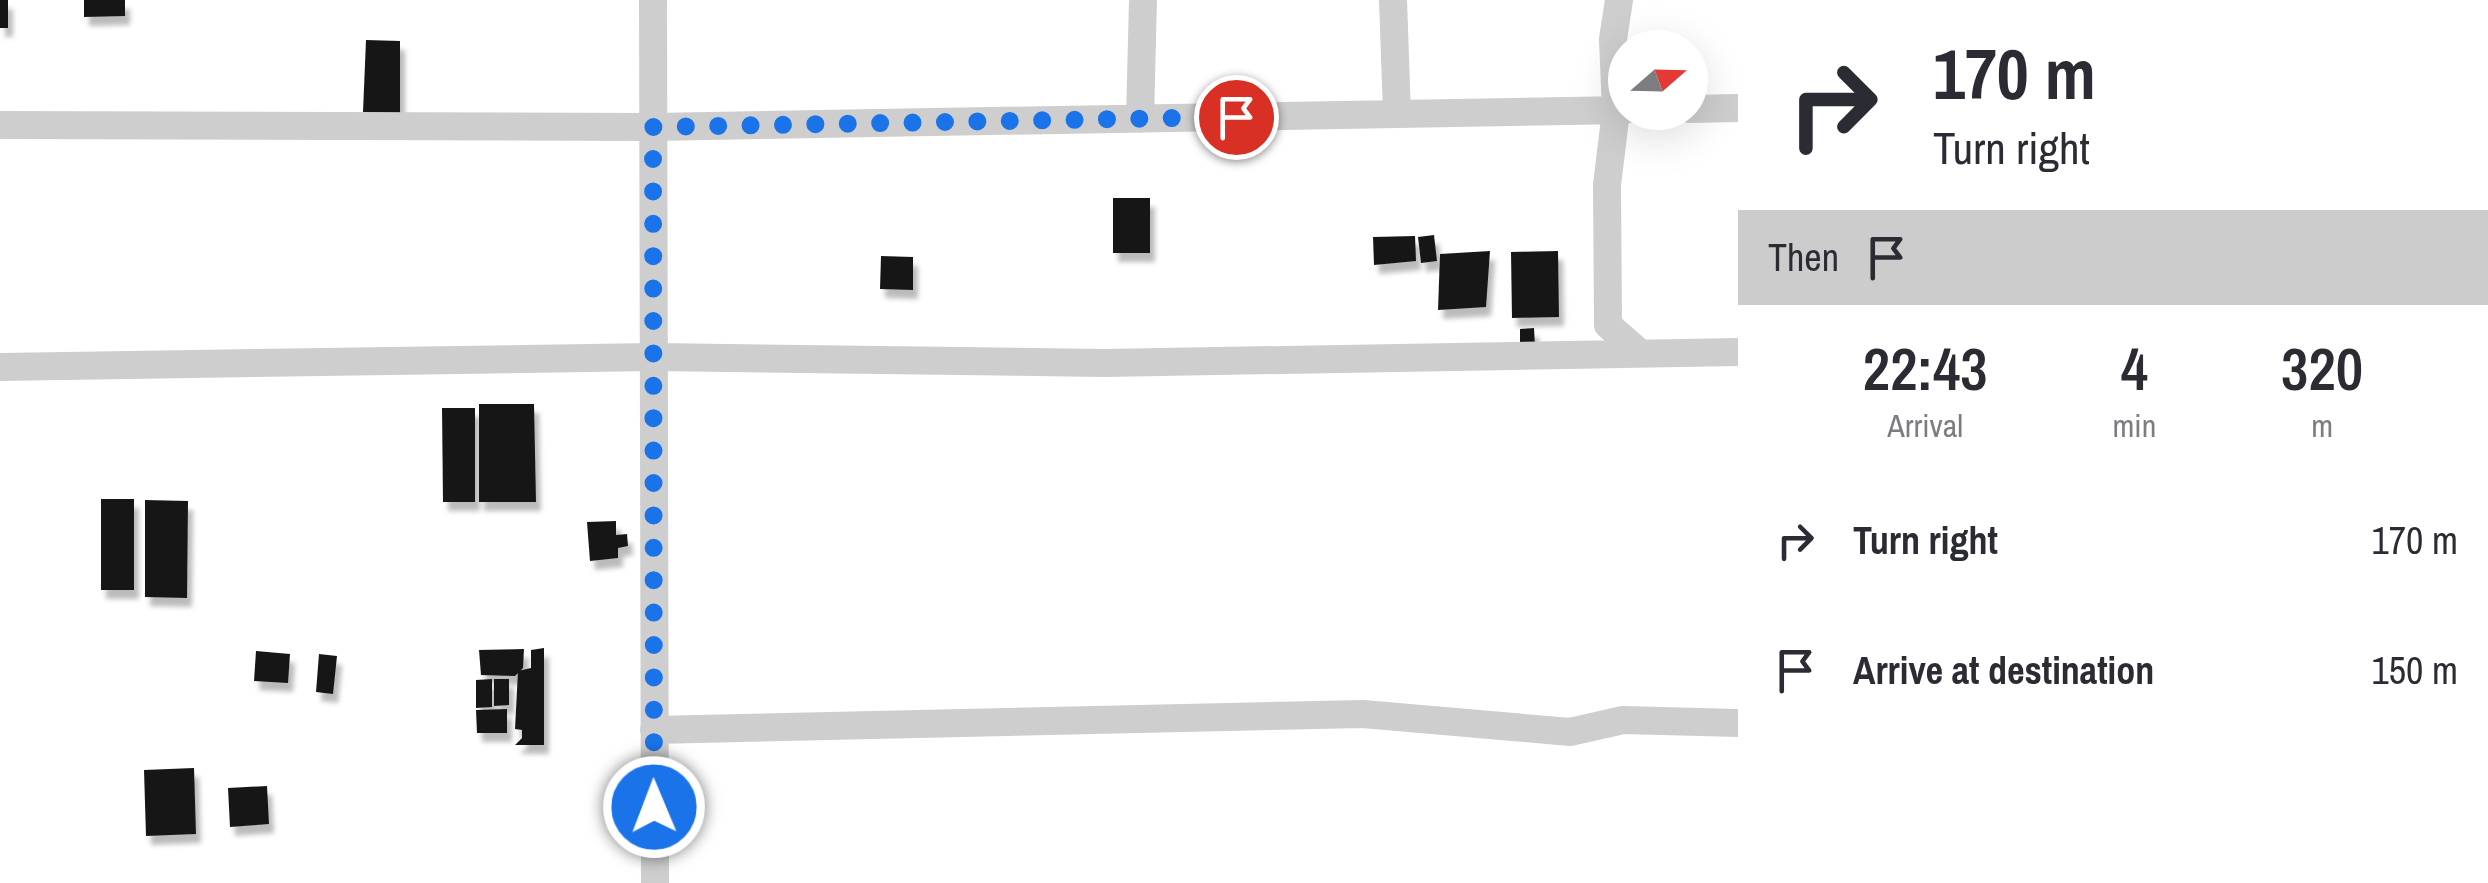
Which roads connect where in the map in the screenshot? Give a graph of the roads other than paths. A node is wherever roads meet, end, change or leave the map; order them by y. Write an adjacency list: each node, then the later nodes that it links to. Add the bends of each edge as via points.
1 (653, 0): 12 (street)
2 (1143, 0): 10 (street)
3 (1393, 0): 9 (street)
4 (1619, 0): 5 (street)
5 (1614, 30)
6 (1738, 108): 7 (street)
7 (1708, 109)
8 (1608, 110): 9 (street)
9 (1398, 114): 10 (street)
10 (1140, 118): 12 (street)
11 (0, 124): 12 (street)
12 (653, 127): 16 (street)
13 (1617, 130): 14 (street, via 1607,185 1608,325)
14 (1640, 352): 15 (street); 16 (street, via 1104,363)
15 (1738, 352)
16 (653, 358): 17 (street); 19 (street)
17 (0, 367)
18 (1738, 723): 19 (street, via 1623,720 1570,732 1363,714)
19 (654, 730): 20 (street)
20 (655, 883)

